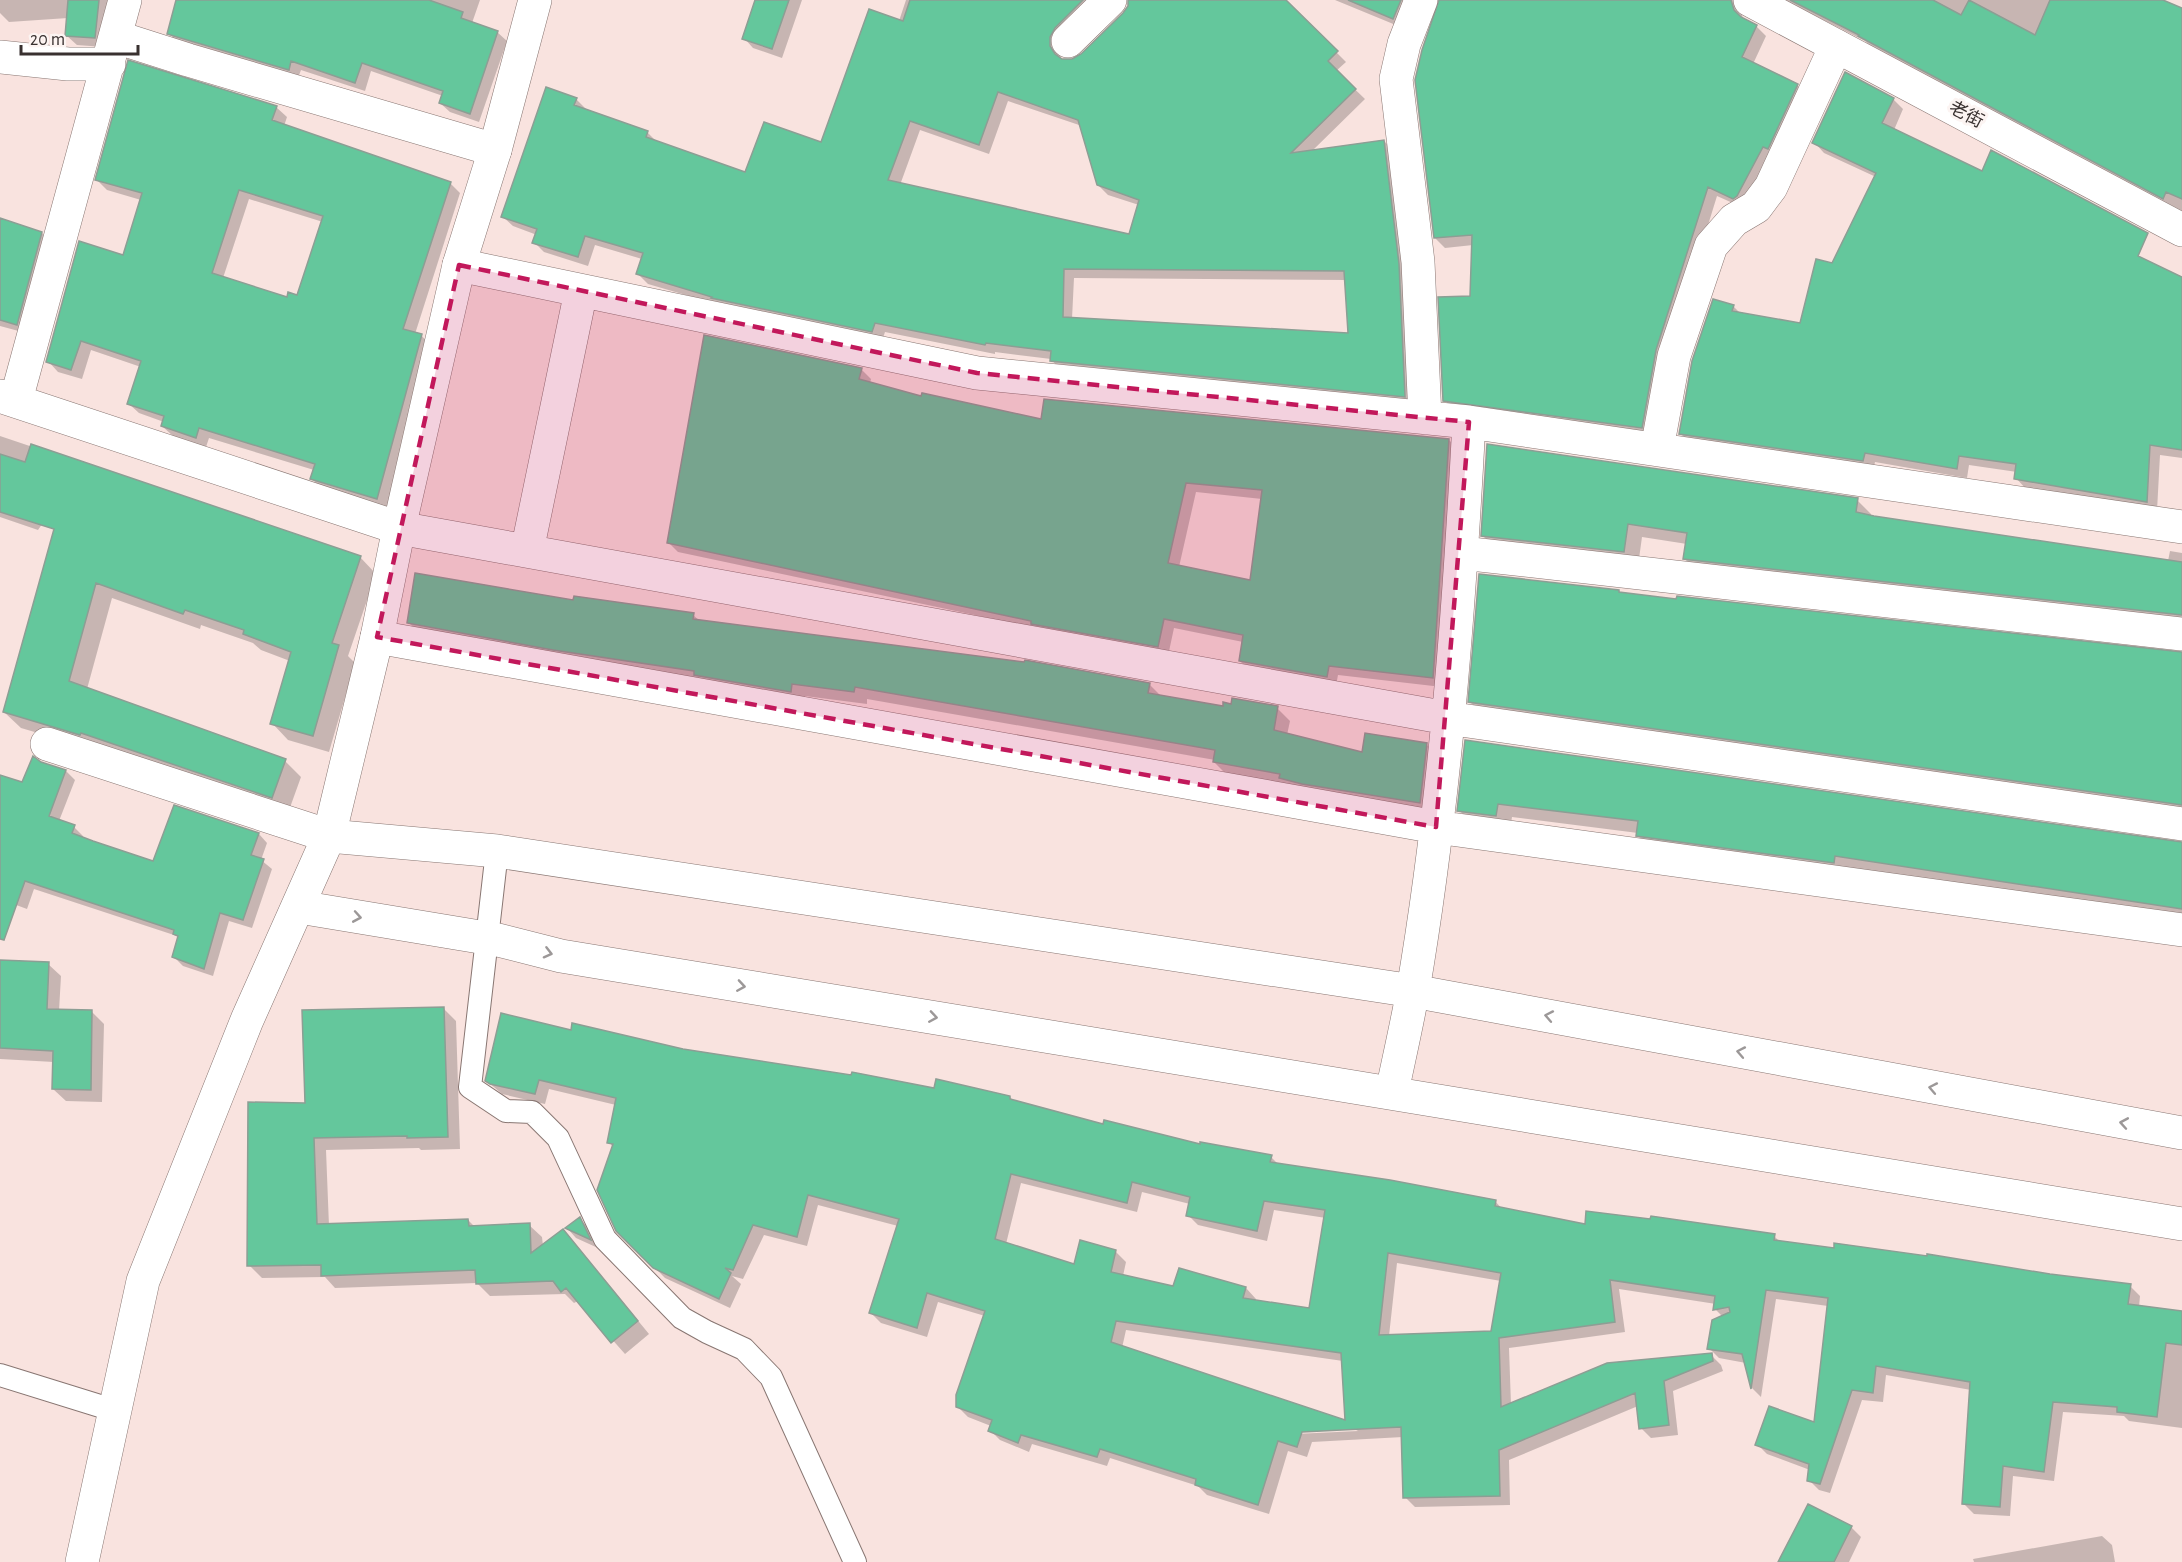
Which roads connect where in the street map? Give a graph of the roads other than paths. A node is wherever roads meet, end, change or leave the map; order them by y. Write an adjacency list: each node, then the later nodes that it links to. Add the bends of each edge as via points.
1 (125, 0): 8 (street)
2 (536, 0): 10 (street)
3 (1110, 0): 6 (street)
4 (1421, 0): 15 (street, via 1396,79 1418,262)
5 (1749, 0): 7 (street, 老街)
6 (1068, 41)
7 (1836, 46): 11 (street, 老街); 17 (street, via 1772,187 1756,207 1734,220 1711,246 1674,356)
8 (113, 50): 9 (street, via 69,64); 10 (street, via 200,63); 14 (street)
9 (0, 57)
10 (495, 150): 12 (street)
11 (2182, 230)
12 (459, 266): 13 (street); 19 (street)
13 (581, 291): 15 (street, via 977,373); 20 (street)
14 (8, 398): 19 (street)
15 (1425, 418): 16 (street)
16 (1469, 422): 17 (street); 21 (street)
17 (1657, 450): 18 (street)
18 (2182, 527)
19 (399, 528): 20 (street); 23 (street)
20 (527, 551): 24 (street)
21 (1462, 553): 22 (street); 24 (street)
22 (2182, 634)
23 (377, 637): 27 (street); 28 (street)
24 (1447, 718): 26 (street); 27 (street)
25 (47, 744): 28 (street)
26 (2182, 824)
27 (1436, 827): 31 (street); 33 (street)
28 (329, 837): 29 (street); 30 (street)
29 (497, 851): 32 (lane); 33 (street)
30 (299, 907): 32 (street, one-way to 32); 38 (street, via 247,1020 143,1281)
31 (2182, 930)
32 (486, 938): 34 (street, one-way to 34, via 561,956); 40 (lane, via 470,1087 506,1111 532,1112 558,1138 605,1239 682,1318 744,1349 771,1377)
33 (1413, 991): 34 (street); 35 (street, one-way to 33)
34 (1392, 1092): 36 (street)
35 (2182, 1133)
36 (2182, 1224)
37 (0, 1375): 38 (lane)
38 (116, 1411): 39 (street)
39 (82, 1562)
40 (855, 1562)

